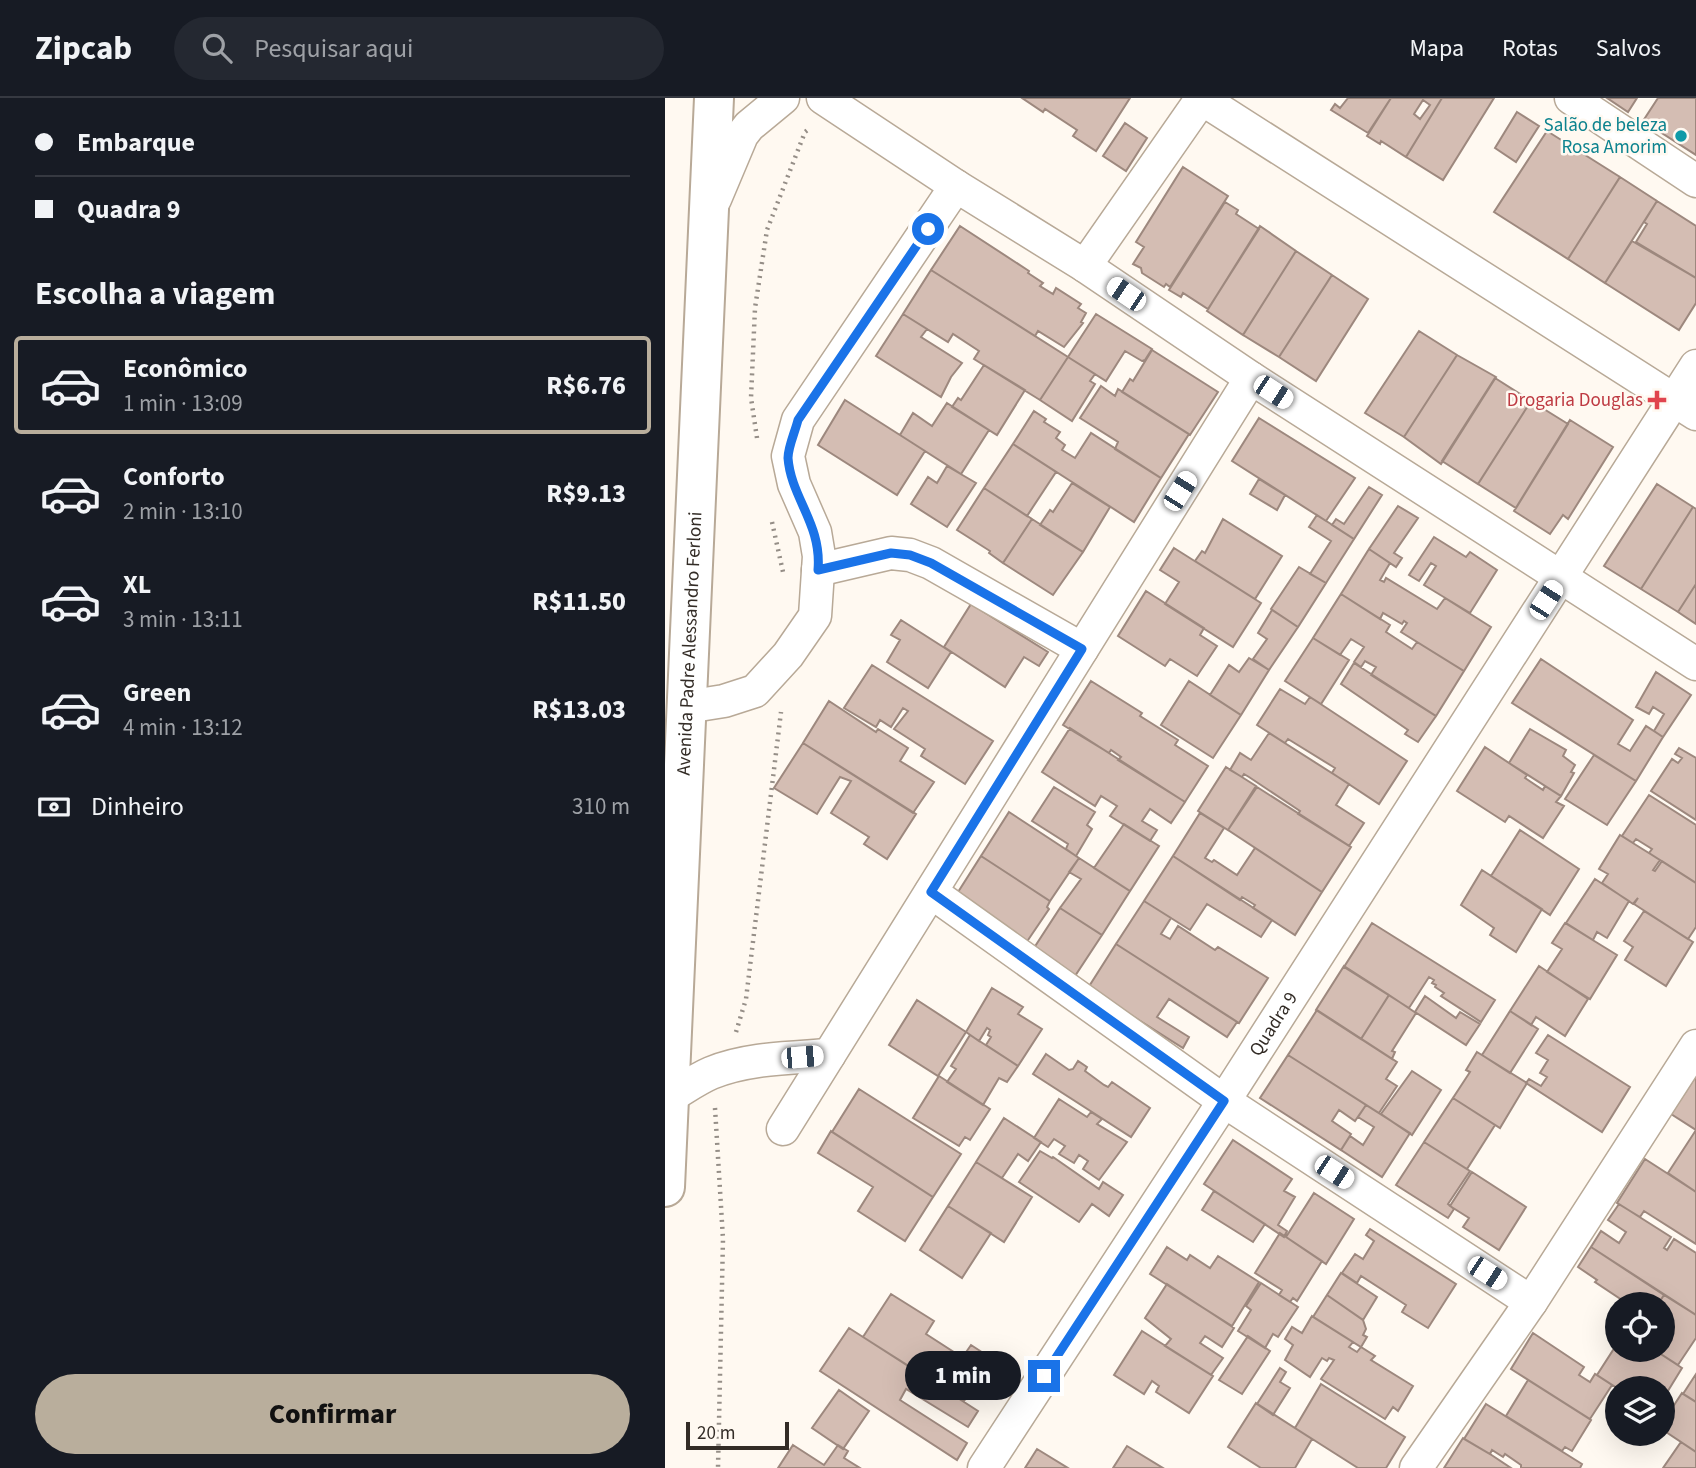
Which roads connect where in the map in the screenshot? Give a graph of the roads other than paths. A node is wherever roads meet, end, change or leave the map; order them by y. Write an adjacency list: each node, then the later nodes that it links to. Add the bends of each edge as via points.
1 (783, 98): 8 (street, via 742,135)
2 (1202, 98): 9 (street); 12 (street)
3 (1571, 98): 6 (street)
4 (713, 100): 8 (main road, Avenida Padre Alessandro Ferloni)
5 (829, 101): 7 (street)
6 (1696, 181)
7 (956, 186): 9 (street); 13 (street, via 798,420 788,456 794,484 815,531)
8 (709, 213): 17 (main road, Avenida Padre Alessandro Ferloni)
9 (1085, 266): 11 (street)
10 (1696, 366): 12 (street, Quadra 9)
11 (1251, 378): 14 (street); 15 (street)
12 (1685, 407): 14 (street, Quadra 9)
13 (818, 570): 15 (street, via 891,553 910,555); 17 (street, via 815,616 755,691)
14 (1560, 577): 16 (street); 23 (street, Quadra 9)
15 (1082, 649): 18 (street)
16 (1696, 664)
17 (686, 707): 19 (main road, Avenida Padre Alessandro Ferloni)
18 (931, 892): 21 (street); 23 (street)
19 (668, 1035): 22 (main road, Avenida Padre Alessandro Ferloni)
20 (1696, 1045): 27 (street)
21 (829, 1055): 22 (street, via 726,1068); 24 (street)
22 (669, 1097): 25 (main road, Avenida Padre Alessandro Ferloni)
23 (1224, 1101): 27 (street); 28 (street, Quadra 9)
24 (783, 1129)
25 (666, 1143): 26 (main road, Avenida Padre Alessandro Ferloni)
26 (665, 1187)
27 (1531, 1302): 29 (street)
28 (984, 1468)
29 (1416, 1468)

